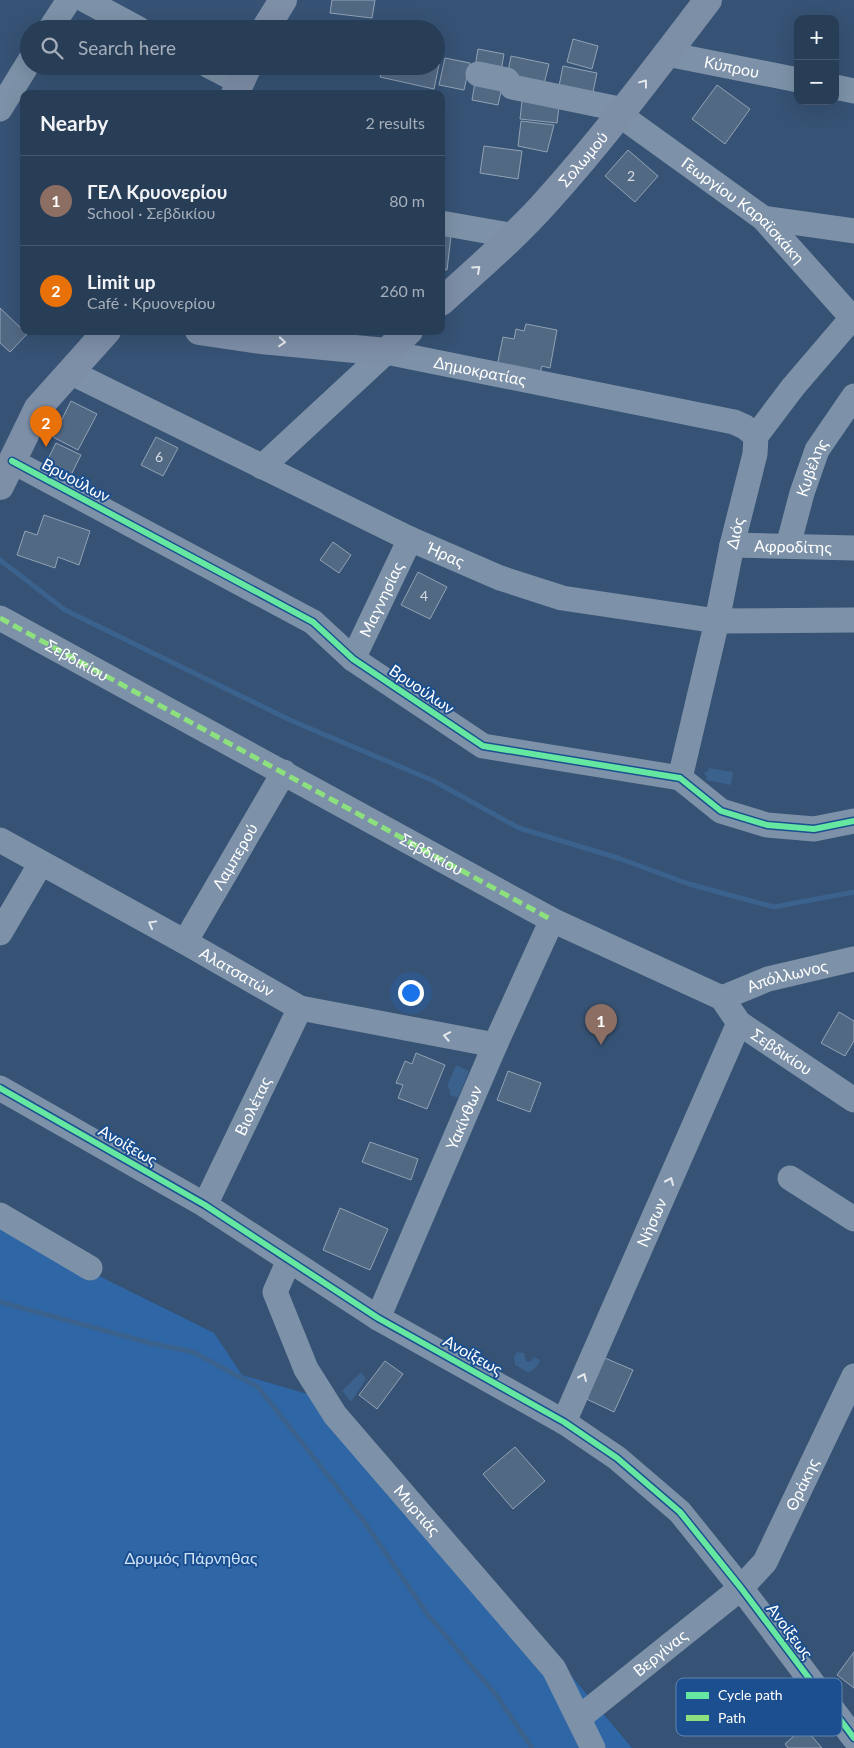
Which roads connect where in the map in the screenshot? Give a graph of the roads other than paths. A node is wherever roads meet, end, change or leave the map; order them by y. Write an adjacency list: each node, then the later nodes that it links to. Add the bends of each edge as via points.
1 (69, 0): 5 (street)
2 (85, 0): 6 (street)
3 (283, 0): 7 (main road)
4 (708, 0): 8 (main road, Σολωμού)
5 (56, 20)
6 (122, 20)
7 (271, 20)
8 (667, 54): 12 (street, Κύπρου); 17 (main road, Σολωμού, one-way to 8)
9 (478, 74): 17 (street, via 507,80 512,87)
10 (21, 75): 16 (street)
11 (228, 75): 13 (street)
12 (794, 79)
13 (241, 81)
14 (839, 89): 15 (street)
15 (854, 91)
16 (9, 93)
17 (622, 112): 18 (street, Γεωργίου Καραϊσκάκη); 21 (main road, Σολωμού, via 547,202)
18 (763, 218): 20 (street); 23 (street, Γεωργίου Καραϊσκάκη)
19 (445, 224): 21 (street)
20 (854, 231)
21 (514, 236): 22 (main road, Σολωμού, one-way to 21)
22 (445, 298)
23 (853, 319): 30 (street, via 793,387)
24 (103, 335): 28 (main road)
25 (227, 335): 27 (main road, Δημοκρατίας, one-way to 27)
26 (405, 335): 27 (main road)
27 (386, 352): 30 (street, Δημοκρατίας, via 734,422); 32 (street)
28 (70, 372): 31 (main road, via 38,408); 32 (street, Ήρας)
29 (854, 396): 36 (street, Κυβέλης, via 817,450)
30 (756, 436): 35 (street, Διός, via 755,454)
31 (12, 462): 33 (main road); 41 (street, Βρυούλων, via 314,622)
32 (262, 467): 34 (street, Ήρας)
33 (0, 486)
34 (410, 539): 40 (street, Ήρας, via 500,578 562,598); 41 (street, Μαγνησίας)
35 (732, 545): 36 (street, Αφροδίτης); 40 (street, Διός)
36 (788, 546): 37 (street, Αφροδίτης)
37 (854, 548)
38 (0, 618): 42 (street, Σεβδικίου)
39 (854, 620): 40 (street, Ήρας)
40 (717, 621): 43 (street, Διός)
41 (353, 659): 43 (street, Βρυούλων, via 483,746)
42 (284, 772): 47 (street, Σεβδικίου); 49 (street, Λαμπερού)
43 (680, 778): 44 (street, Βρυούλων, via 721,811 767,825 814,829)
44 (854, 821)
45 (0, 840): 46 (street, Αλατσατών)
46 (41, 863): 48 (street); 49 (street, Αλατσατών, one-way to 46)
47 (552, 920): 51 (street, Σεβδικίου); 54 (street, Υακίνθων)
48 (0, 933)
49 (185, 942): 52 (street, Αλατσατών)
50 (854, 959): 51 (street, Απόλλωνος, via 768,979)
51 (722, 998): 53 (street, Σεβδικίου)
52 (300, 1008): 54 (street, Αλατσατών, one-way to 52); 58 (street, Βιολέτας)
53 (739, 1023): 56 (street, Σεβδικίου); 65 (street, Νήσων, one-way to 53)
54 (495, 1046): 63 (street, Υακίνθων)
55 (0, 1088): 58 (street, Ανοίξεως)
56 (854, 1100)
57 (790, 1178): 60 (street)
58 (206, 1205): 61 (street, Ανοίξεως)
59 (0, 1215): 62 (street)
60 (854, 1219)
61 (290, 1260): 63 (street, Ανοίξεως); 68 (street, Μυρτιάς, via 275,1292 306,1368 335,1415 554,1669)
62 (90, 1268)
63 (378, 1318): 65 (street, Ανοίξεως)
64 (852, 1384): 66 (street, Θράκης, via 765,1562)
65 (564, 1422): 66 (street, Ανοίξεως, via 617,1458 680,1512)
66 (741, 1588): 67 (street, Ανοίξεως); 68 (street, Βεργίνας)
67 (808, 1678)
68 (580, 1718): 69 (street, Μυρτιάς)
69 (593, 1748)

